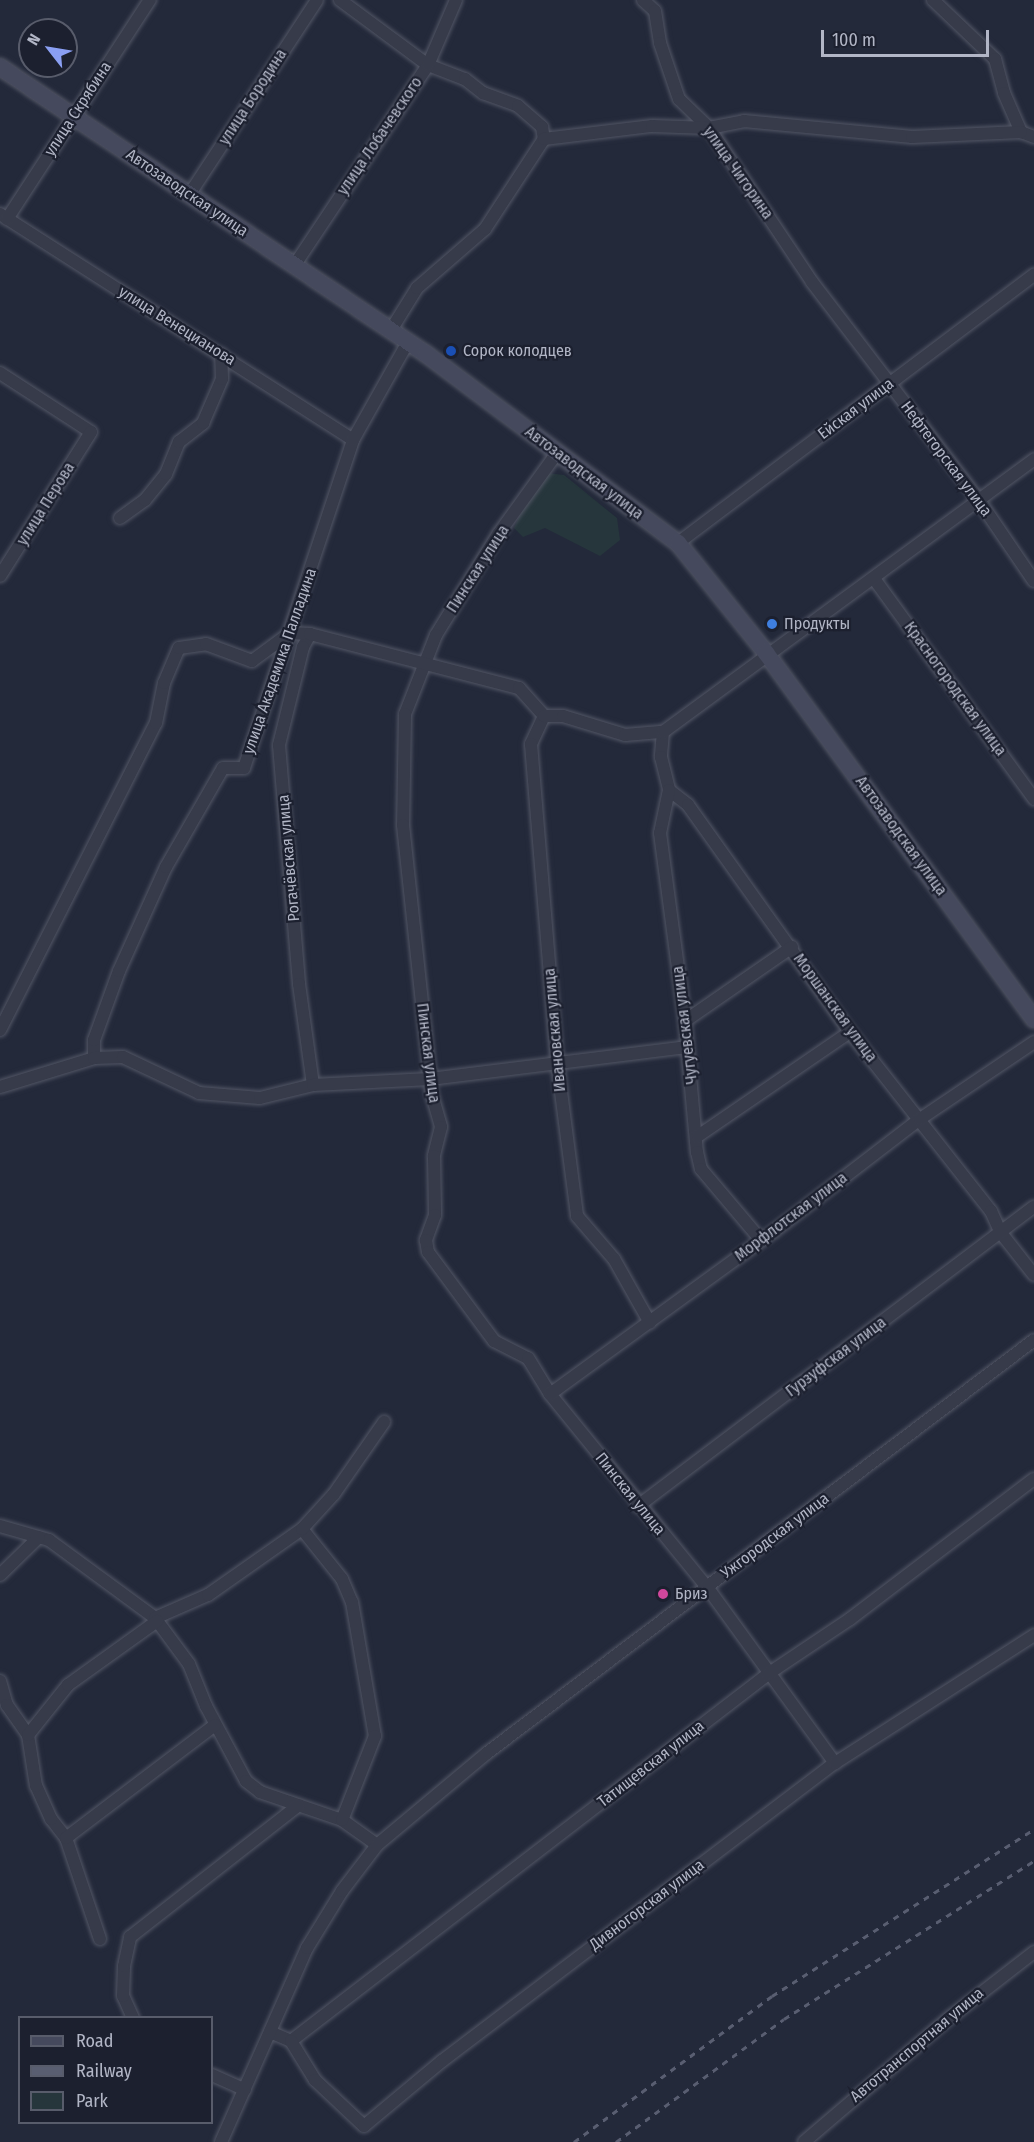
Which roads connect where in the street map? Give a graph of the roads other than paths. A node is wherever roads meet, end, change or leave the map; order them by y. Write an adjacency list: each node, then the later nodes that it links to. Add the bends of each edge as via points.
1 (150, 0): 9 (street, улица Скрябина)
2 (317, 0): 14 (street, улица Бородина)
3 (340, 0): 7 (street)
4 (456, 0): 7 (street, улица Лобачевского)
5 (643, 0): 10 (street, улица Чигорина, via 655,11 660,43 679,99)
6 (933, 0): 11 (street, via 995,59)
7 (428, 65): 13 (street, via 519,106 542,127); 16 (street, улица Лобачевского)
8 (0, 67): 9 (street, Автозаводская улица)
9 (72, 115): 14 (street, Автозаводская улица); 15 (street, улица Скрябина)
10 (709, 128): 11 (street, via 744,121 912,137); 13 (street, via 652,126); 18 (street, улица Чигорина)
11 (1021, 132): 12 (street)
12 (1034, 137)
13 (544, 139): 19 (street, via 485,229 417,288)
14 (189, 195): 16 (street, Автозаводская улица)
15 (4, 216): 21 (street, улица Венецианова)
16 (294, 266): 19 (street, Автозаводская улица)
17 (1034, 275): 23 (street, Ейская улица)
18 (812, 282): 23 (street, Нефтегорская улица)
19 (391, 330): 20 (street, Автозаводская улица)
20 (408, 342): 24 (street, улица Академика Палладина); 25 (street, Автозаводская улица)
21 (221, 354): 24 (street, улица Венецианова); 28 (street, via 222,379 203,423 179,442 166,474 144,500)
22 (0, 373): 30 (street, улица Перова, via 91,432)
23 (889, 384): 27 (street, Нефтегорская улица); 29 (street, Ейская улица)
24 (353, 440): 33 (street, улица Академика Палладина)
25 (557, 453): 29 (street, Автозаводская улица); 36 (street, Пинская улица, via 441,626)
26 (1034, 459): 27 (street)
27 (978, 499): 31 (street); 32 (street, Нефтегорская улица)
28 (120, 518)
29 (678, 543): 35 (street, Автозаводская улица)
30 (0, 576)
31 (875, 580): 35 (street); 40 (street, Красногородская улица)
32 (1034, 581)
33 (290, 633): 34 (street); 44 (street, via 252,661 206,644 179,648 164,683 156,723); 48 (street, улица Академика Палладина, via 244,768 223,768 166,867 119,971 94,1040)
34 (310, 634): 36 (street); 52 (street, Рогачёвская улица, via 303,647 279,745 299,984)
35 (766, 653): 38 (street); 42 (street, Автозаводская улица)
36 (424, 667): 37 (street, via 519,688); 50 (street, Пинская улица, via 405,714 403,825)
37 (544, 716): 38 (street, via 563,716 625,735); 49 (street, Ивановская улица, via 531,744)
38 (663, 732): 39 (street, via 661,757)
39 (669, 790): 41 (street, Моршанская улица, via 688,806); 43 (street, Чугуевская улица, via 660,833)
40 (1034, 799)
41 (792, 946): 43 (street); 45 (street, Моршанская улица)
42 (1034, 1018)
43 (685, 1021): 47 (street, Чугуевская улица)
44 (0, 1030)
45 (850, 1032): 53 (street, Моршанская улица); 54 (street)
46 (1034, 1042): 53 (street, Морфлотская улица)
47 (686, 1047): 49 (street); 54 (street, Чугуевская улица)
48 (94, 1058): 51 (street); 52 (street, via 123,1057 199,1093 260,1098)
49 (557, 1061): 50 (street); 59 (street, Ивановская улица, via 577,1216 614,1260)
50 (430, 1079): 52 (street); 61 (street, Пинская улица, via 441,1127 434,1156 435,1215 426,1240 428,1252 494,1341 528,1358)
51 (0, 1084)
52 (313, 1085)
53 (920, 1119): 56 (street, Моршанская улица, via 991,1211); 57 (street, Морфлотская улица)
54 (698, 1136): 57 (street, Чугуевская улица, via 701,1169)
55 (1034, 1207): 56 (street, Гурзуфская улица)
56 (1001, 1233): 58 (street, Моршанская улица); 64 (street, Гурзуфская улица)
57 (761, 1240): 59 (street, Морфлотская улица)
58 (1034, 1275)
59 (650, 1323): 61 (street, Морфлотская улица)
60 (1034, 1340): 69 (street, Ужгородская улица)
61 (550, 1394): 64 (street, Пинская улица)
62 (384, 1422): 66 (street, via 334,1494)
63 (1034, 1479): 72 (street, Татищевская улица, via 850,1619)
64 (638, 1506): 69 (street, Пинская улица)
65 (0, 1526): 67 (street)
66 (302, 1529): 70 (street, via 208,1595); 78 (street, via 342,1579 352,1602 375,1736)
67 (39, 1537): 68 (street); 70 (street, via 83,1562)
68 (0, 1575)
69 (707, 1587): 72 (street, Пинская улица); 80 (street, Ужгородская улица, via 487,1753)
70 (156, 1620): 74 (street, via 189,1664); 75 (street, via 68,1685)
71 (1034, 1635): 76 (street, Дивногорская улица)
72 (768, 1674): 76 (street, Пинская улица); 85 (street, Татищевская улица)
73 (0, 1681): 75 (street, via 7,1705)
74 (215, 1725): 77 (street, via 246,1781 260,1792); 79 (street)
75 (28, 1735): 79 (street, via 36,1786 51,1819)
76 (835, 1763): 85 (street, Дивногорская улица, via 441,2061 364,2126 315,2080)
77 (298, 1805): 78 (street); 83 (street, via 130,1937 123,1996)
78 (342, 1820): 80 (street)
79 (66, 1838): 81 (street)
80 (377, 1845): 84 (street, Ужгородская улица, via 342,1891 307,1948)
81 (100, 1939)
82 (1034, 1952): 89 (street, Автотранспортная улица, via 949,2018)
83 (132, 2016)
84 (270, 2032): 85 (street); 87 (street, Ужгородская улица)
85 (291, 2041)
86 (213, 2075): 87 (street)
87 (245, 2090): 88 (street, Ужгородская улица)
88 (221, 2142)
89 (804, 2142)

